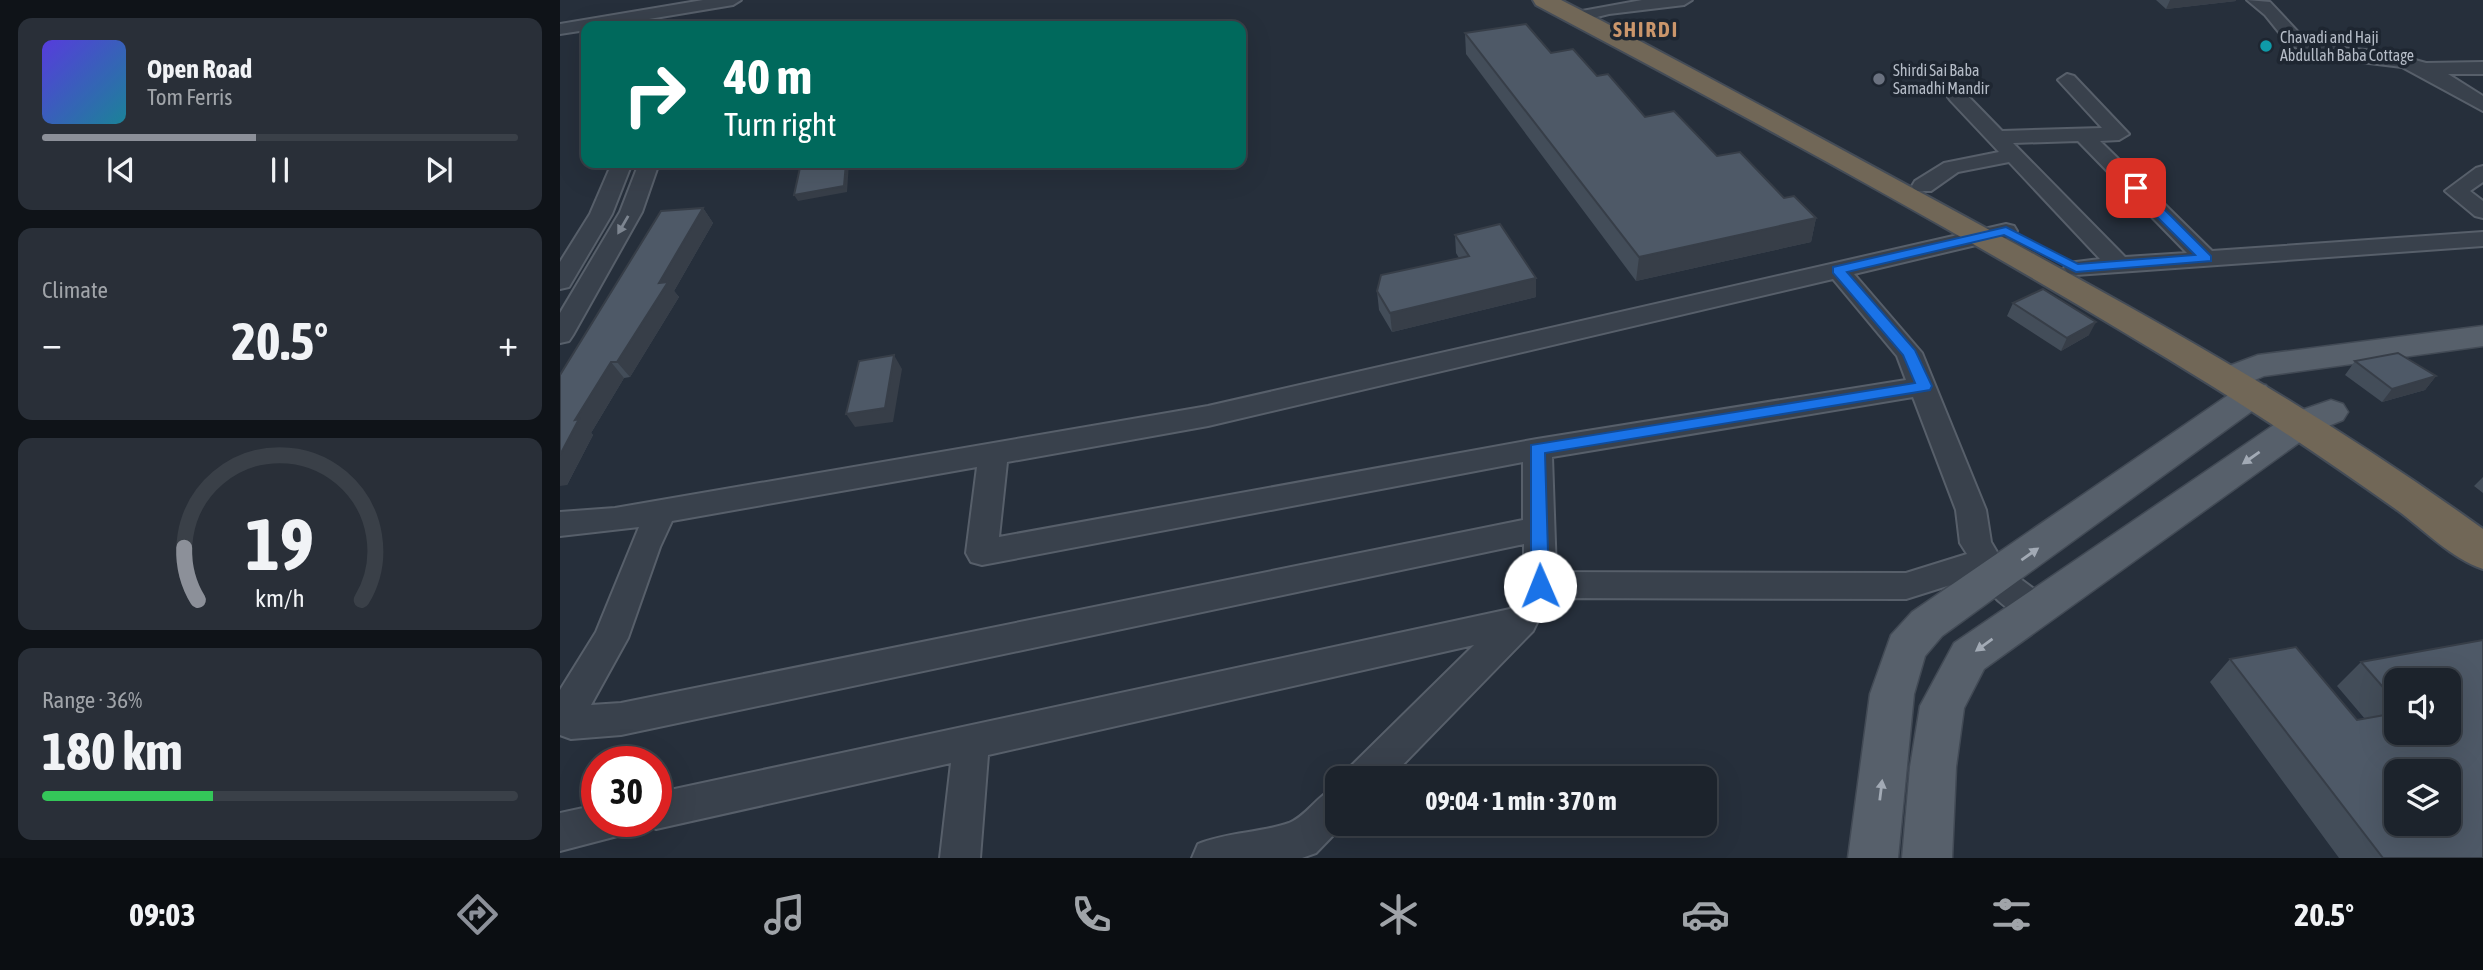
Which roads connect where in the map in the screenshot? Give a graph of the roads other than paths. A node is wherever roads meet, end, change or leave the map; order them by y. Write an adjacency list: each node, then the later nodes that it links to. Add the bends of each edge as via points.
1 (1544, 0): 6 (highway)
2 (1684, 0): 6 (street)
3 (2255, 0): 14 (street, via 2271,8 2291,37 2305,46 2396,59)
4 (725, 1): 5 (street); 10 (street)
5 (694, 2): 7 (street); 8 (street); 9 (street)
6 (1585, 10): 24 (highway); 26 (highway)
7 (560, 21)
8 (600, 21)
9 (688, 21)
10 (713, 21)
11 (581, 25): 12 (street)
12 (560, 29)
13 (2483, 68): 14 (street)
14 (2425, 69): 17 (street)
15 (2067, 80): 18 (street, via 2119,134)
16 (1958, 97): 19 (street)
17 (2483, 105)
18 (2083, 135): 19 (street); 28 (street)
19 (1997, 137): 20 (street)
20 (2014, 155): 24 (street, via 1951,167); 29 (street)
21 (620, 168): 32 (street, via 601,214)
22 (647, 168): 33 (street, one-way to 33, via 631,212)
23 (2483, 172): 25 (street, via 2456,191)
24 (1923, 186): 26 (highway)
25 (2483, 211)
26 (1993, 234): 30 (highway); 31 (street); 35 (highway)
27 (2483, 239): 28 (street)
28 (2206, 259): 29 (street)
29 (2119, 265): 30 (street)
30 (2076, 268): 35 (highway)
31 (1838, 270): 36 (street, via 1909,353); 39 (street, via 1208,416)
32 (560, 282)
33 (560, 335)
34 (2483, 336): 35 (main road)
35 (2248, 379): 37 (highway); 40 (main road)
36 (1924, 386): 38 (street); 47 (street, via 1971,510 1976,543)
37 (2316, 417): 43 (highway); 45 (main road, one-way to 45); 46 (highway)
38 (1537, 449): 39 (street, via 982,553); 44 (street)
39 (993, 454): 41 (street)
40 (2108, 498): 45 (main road); 47 (main road, one-way to 40)
41 (662, 512): 42 (street); 51 (street, via 644,547 611,638 574,698)
42 (560, 524)
43 (2483, 525)
44 (1539, 528): 48 (street); 51 (street)
45 (2149, 528): 49 (main road)
46 (2483, 552)
47 (1991, 569): 48 (street, via 1906,586); 49 (street); 60 (main road, one-way to 47, via 1892,694 1906,648)
48 (1540, 586): 50 (street)
49 (2034, 608): 61 (main road, one-way to 61, via 1969,656 1942,706)
50 (1521, 621): 52 (street); 53 (street)
51 (565, 729)
52 (971, 742): 54 (street); 58 (street)
53 (1376, 766)
54 (672, 807)
55 (1325, 817): 59 (street, via 1302,839)
56 (581, 827): 57 (street)
57 (560, 832)
58 (960, 858)
59 (1212, 858)
60 (1873, 858)
61 (1927, 858)

